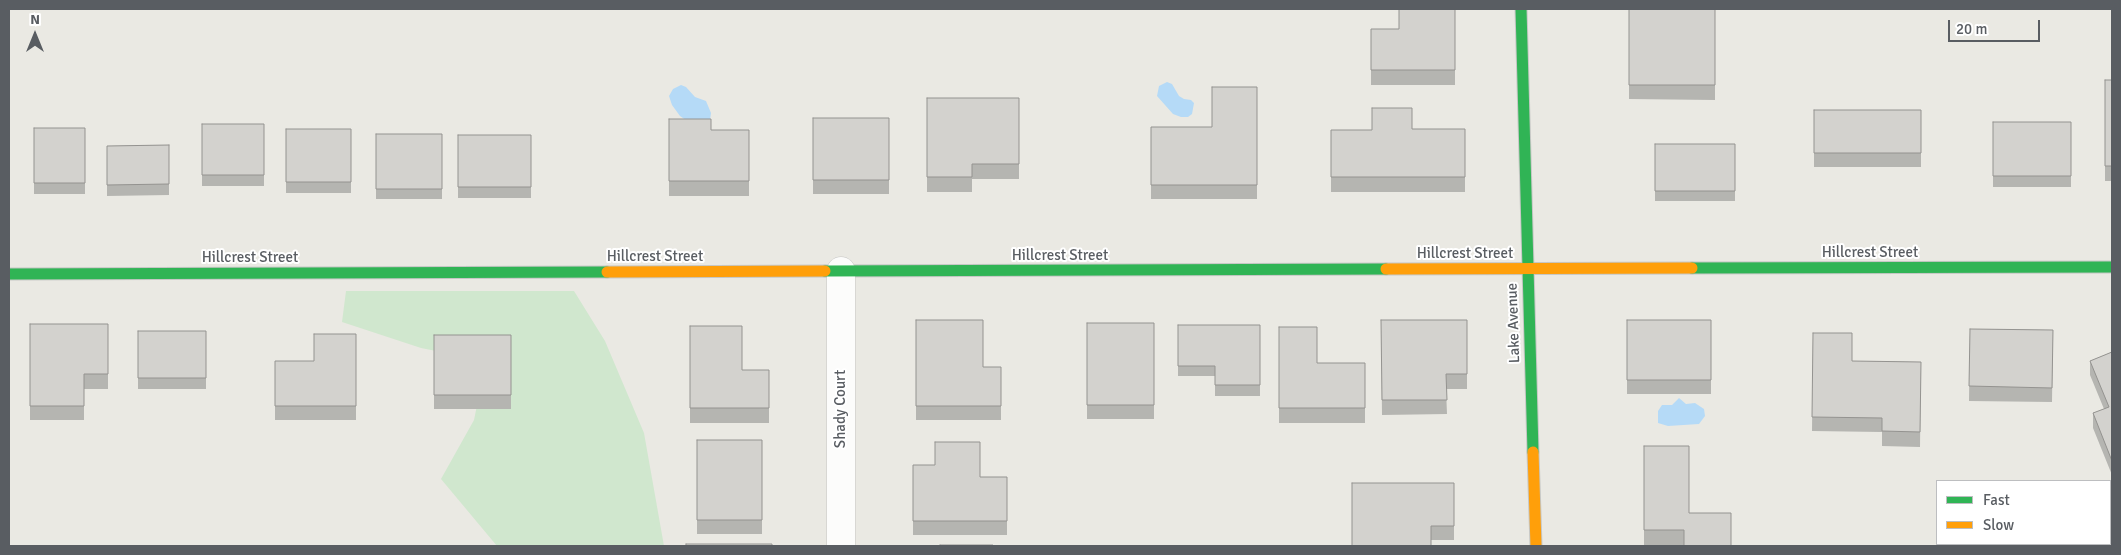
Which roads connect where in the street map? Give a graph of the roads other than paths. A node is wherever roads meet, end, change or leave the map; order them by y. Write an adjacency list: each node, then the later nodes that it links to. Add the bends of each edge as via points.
1 (1520, 9): 3 (street, Lake Avenue)
2 (2112, 266): 3 (street, Hillcrest Street)
3 (1527, 269): 4 (street, Hillcrest Street); 7 (street, Lake Avenue)
4 (841, 272): 5 (street, Hillcrest Street); 6 (street, Shady Court)
5 (9, 274)
6 (840, 546)
7 (1536, 546)

